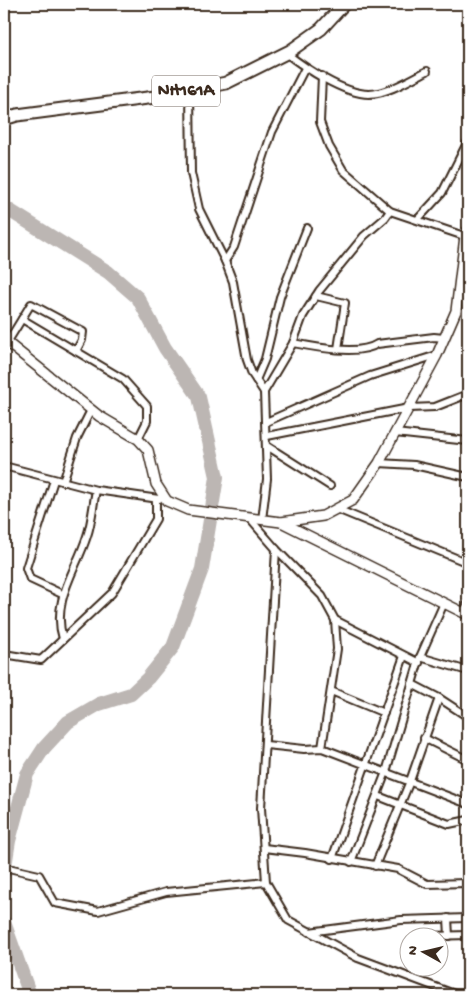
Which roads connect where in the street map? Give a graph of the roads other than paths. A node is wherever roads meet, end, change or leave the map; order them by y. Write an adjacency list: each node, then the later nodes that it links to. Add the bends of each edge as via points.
1 (344, 4): 2 (highway, NH161A, via 321,29)
2 (286, 53): 3 (street); 6 (highway, NH161A, via 226,83)
3 (305, 68): 5 (street); 13 (street, via 272,132 234,247)
4 (426, 71): 5 (street, via 401,85 370,94 351,91)
5 (322, 76): 9 (street, via 320,122 335,159)
6 (190, 90): 7 (highway, NH161A); 13 (street, via 191,173 199,209)
7 (4, 119)
8 (468, 141): 10 (street, via 442,193)
9 (390, 211): 10 (street); 15 (street, via 329,276)
10 (418, 219): 12 (street)
11 (307, 228): 23 (street, via 280,297 265,359)
12 (467, 234): 14 (main road)
13 (225, 261): 23 (street, via 233,282 247,360)
14 (465, 270): 17 (main road, via 456,311)
15 (316, 296): 19 (street, via 303,316); 20 (street, via 345,303)
16 (22, 319): 18 (street); 21 (street); 21 (street, via 31,304 83,332)
17 (444, 338): 20 (street, via 378,344 372,348); 22 (main road)
18 (5, 342): 27 (main road)
19 (293, 343): 20 (street); 24 (street)
20 (338, 349)
21 (76, 351): 31 (street, via 123,379 147,406 147,421)
22 (437, 355): 26 (main road); 28 (street, via 370,376)
23 (256, 380): 24 (street)
24 (264, 392): 28 (street)
25 (468, 394): 26 (street, via 434,407)
26 (409, 408): 29 (main road); 30 (street)
27 (92, 410): 31 (main road); 38 (street, via 77,438)
28 (266, 422): 30 (street)
29 (395, 433): 32 (street); 34 (main road)
30 (267, 436): 33 (street)
31 (138, 439): 42 (main road, via 148,450 156,484)
32 (468, 441)
33 (267, 446): 39 (street); 45 (street)
34 (379, 463): 36 (street); 43 (main road, via 353,500)
35 (4, 466): 37 (street)
36 (468, 477)
37 (54, 480): 38 (street); 49 (street, via 26,568 30,579)
38 (62, 482): 40 (street)
39 (330, 486)
40 (96, 490): 41 (street); 49 (street, via 88,535)
41 (156, 499): 42 (street); 54 (street, via 156,519 112,594)
42 (167, 501): 44 (main road, via 188,510)
43 (337, 509): 46 (main road, via 323,516); 48 (street)
44 (249, 518): 45 (main road); 47 (street)
45 (262, 520): 46 (main road)
46 (281, 522): 50 (main road)
47 (276, 549): 53 (street, via 322,596); 65 (street)
48 (468, 564)
49 (62, 594): 54 (street)
50 (444, 603): 52 (main road); 57 (street)
51 (468, 603): 52 (street)
52 (466, 614)
53 (335, 620): 56 (street); 60 (street, via 336,649)
54 (63, 639): 55 (street, via 42,660)
55 (4, 654)
56 (404, 656): 57 (street); 62 (street)
57 (419, 660): 58 (street); 59 (street)
58 (468, 671)
59 (412, 684): 61 (street); 69 (street)
60 (331, 691): 62 (street); 66 (street)
61 (439, 698): 63 (street); 64 (street)
62 (384, 713): 68 (street)
63 (468, 717)
64 (424, 738): 67 (street); 70 (street)
65 (266, 744): 66 (street); 75 (street, via 261,808)
66 (322, 748): 68 (street)
67 (468, 760)
68 (367, 764): 69 (street); 76 (street)
69 (386, 772): 70 (street); 71 (street)
70 (410, 781): 72 (street); 73 (street)
71 (378, 796): 72 (street); 77 (street)
72 (401, 804): 74 (street, via 449,824); 78 (street)
73 (468, 804)
74 (468, 820)
75 (264, 848): 76 (street); 80 (street)
76 (332, 858): 77 (street)
77 (351, 862): 78 (street)
78 (375, 866): 81 (street, via 398,869 427,884)
79 (4, 867): 80 (street, via 40,875 55,903 98,911 166,892)
80 (266, 882): 85 (street, via 288,920)
81 (468, 883)
82 (448, 918): 83 (street); 84 (street); 85 (street, via 401,920)
83 (468, 918)
84 (448, 926)
85 (309, 932): 88 (street, via 358,958)
86 (468, 935): 87 (street)
87 (450, 936)
88 (456, 995)

